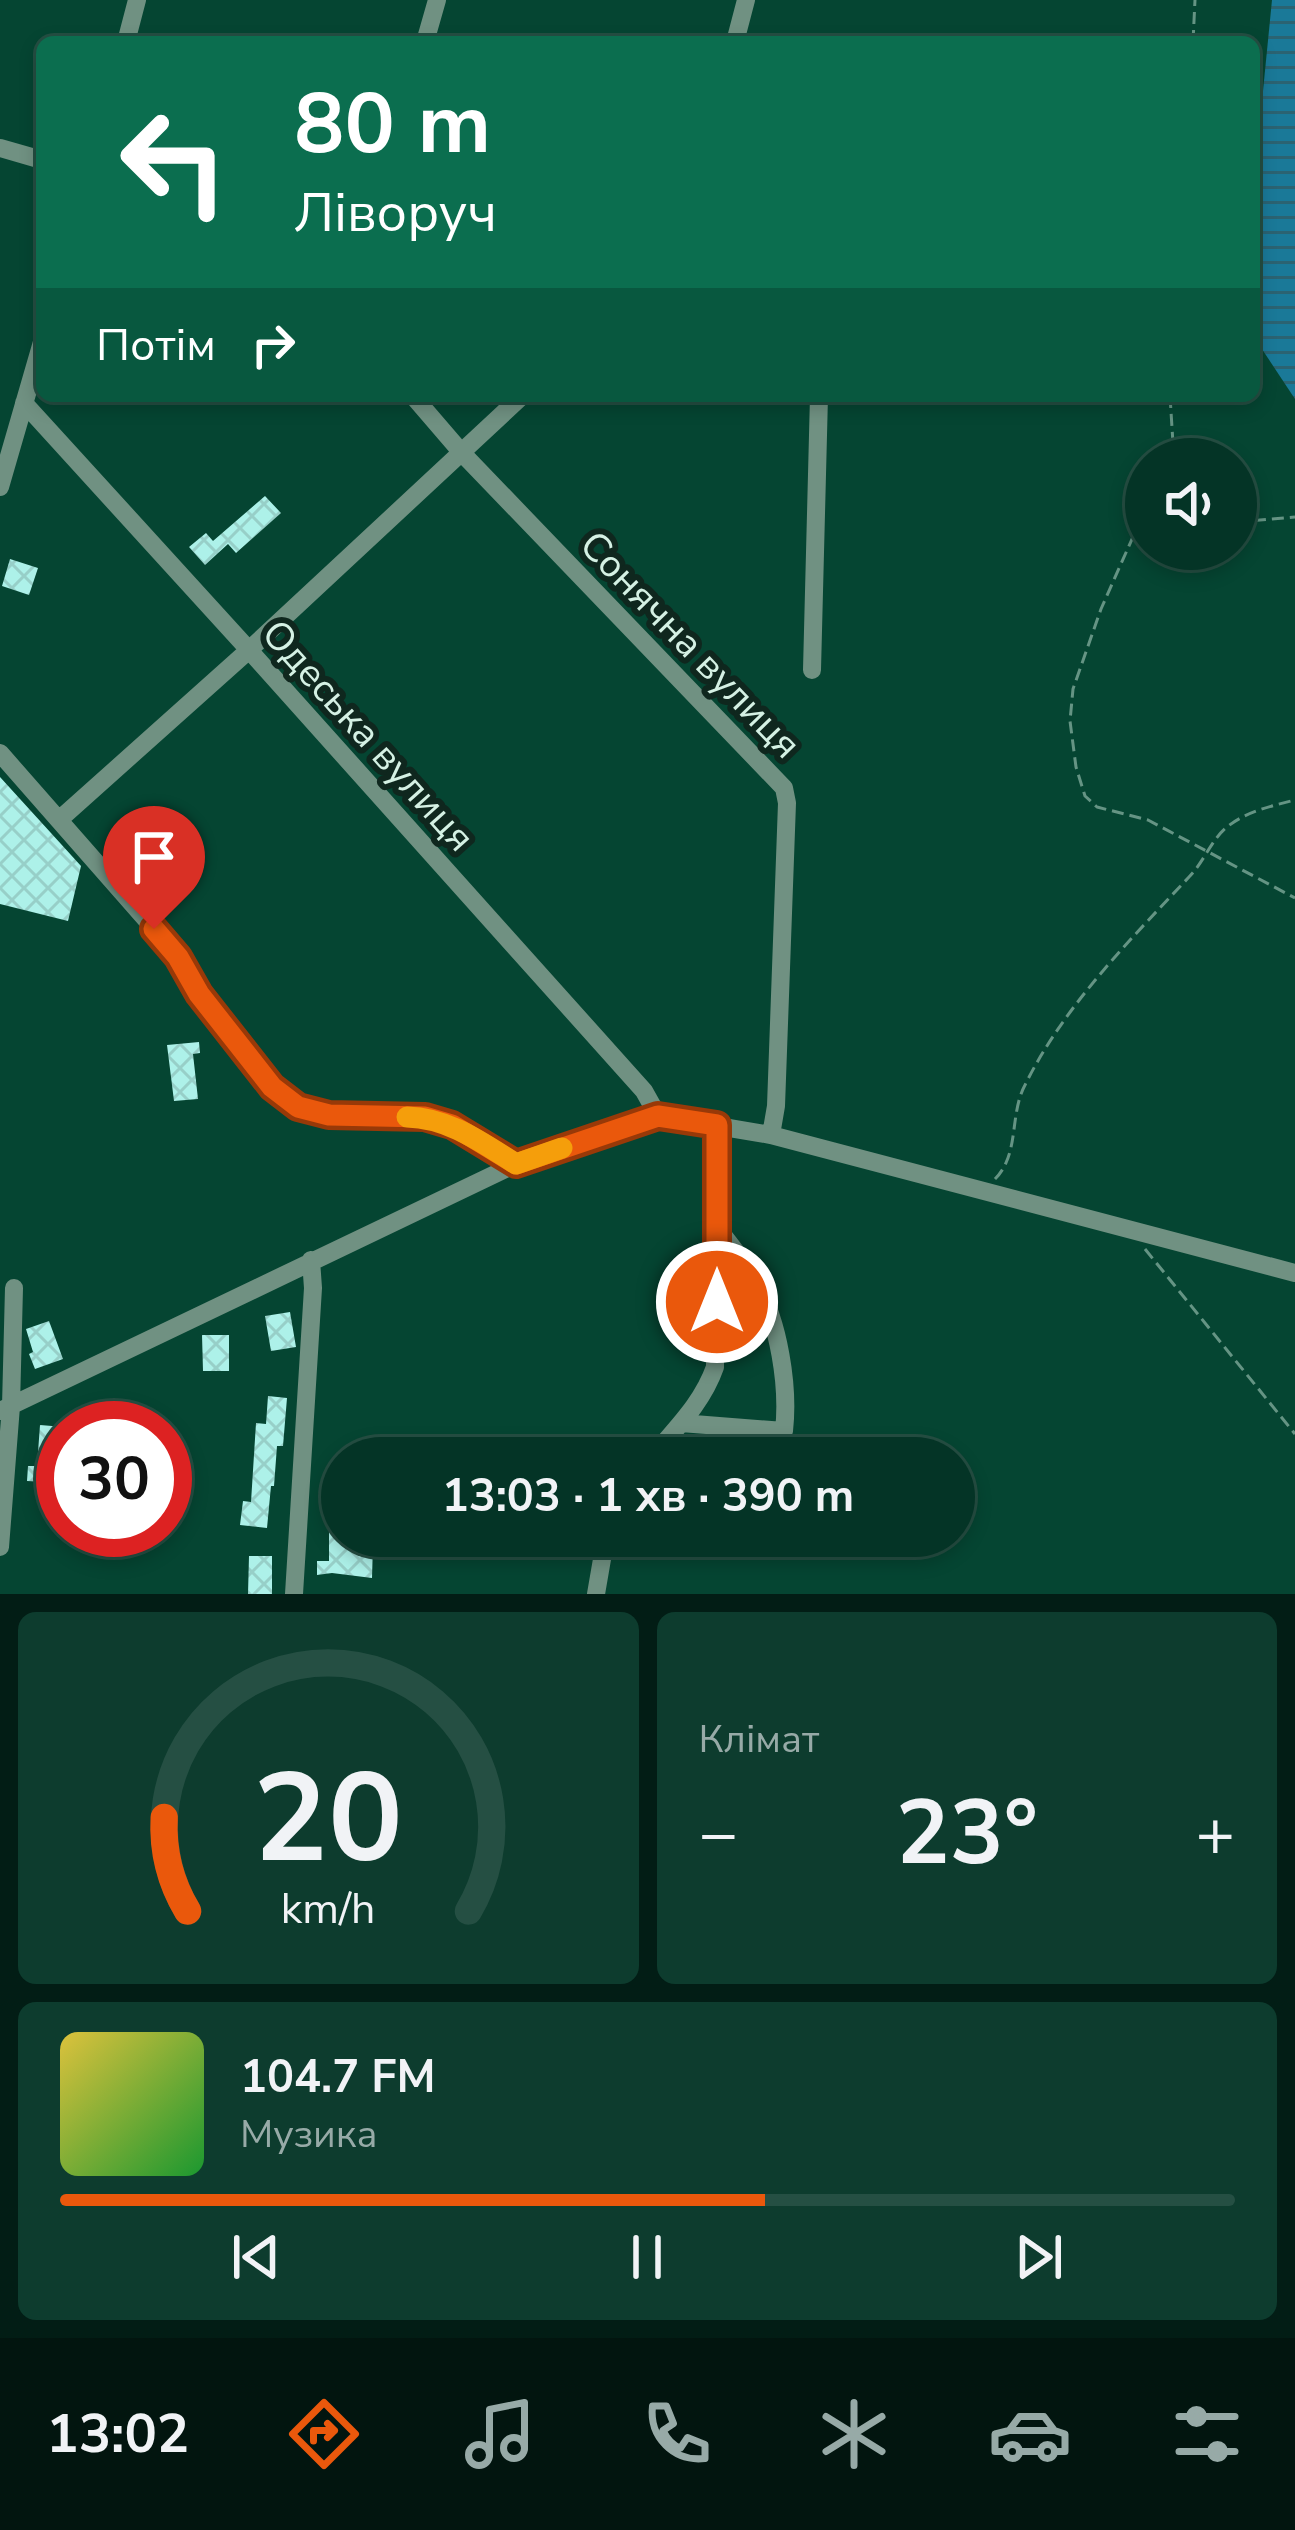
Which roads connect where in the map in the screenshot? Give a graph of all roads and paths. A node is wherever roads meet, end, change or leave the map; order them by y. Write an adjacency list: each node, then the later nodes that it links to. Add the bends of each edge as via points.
1 (137, 0): 5 (street)
2 (437, 0): 6 (street)
3 (746, 0): 7 (street)
4 (1195, 0): 8 (path)
5 (128, 36)
6 (427, 36)
7 (737, 36)
8 (1193, 36)
9 (0, 148): 10 (street)
10 (36, 158)
11 (36, 363): 16 (street)
12 (418, 402): 18 (street, Сонячна вулиця)
13 (516, 402): 18 (street)
14 (819, 402): 24 (street)
15 (1170, 402): 17 (path)
16 (24, 404): 19 (street); 23 (street, Одеська вулиця)
17 (1173, 438)
18 (462, 452): 23 (street); 32 (street, Сонячна вулиця, via 784,788)
19 (0, 487)
20 (1295, 517): 21 (path)
21 (1257, 521)
22 (1125, 555): 28 (path, via 1073,689 1076,767 1097,807 1148,820)
23 (249, 650): 27 (street); 30 (street, Одеська вулиця)
24 (812, 670)
25 (0, 753): 27 (street)
26 (1295, 800): 28 (path, via 1245,815)
27 (60, 819): 33 (street, via 178,957 272,1087 298,1107 425,1117)
28 (1207, 852): 29 (path); 34 (path, via 1053,1036 1018,1098 1005,1168)
29 (1295, 898)
30 (658, 1116): 31 (street); 33 (street)
31 (717, 1125): 32 (street); 35 (street)
32 (770, 1135): 34 (street)
33 (516, 1164): 37 (street)
34 (979, 1190): 36 (street)
35 (717, 1227): 41 (street, via 715,1367); 41 (street, via 757,1283 775,1333 788,1402 784,1432)
36 (1129, 1229): 38 (street); 42 (path)
37 (311, 1260): 40 (street); 46 (street)
38 (1295, 1273)
39 (14, 1288): 40 (street)
40 (5, 1408): 44 (street)
41 (681, 1423): 43 (street)
42 (1295, 1434)
43 (669, 1437)
44 (0, 1547)
45 (602, 1557): 47 (street)
46 (294, 1594)
47 (596, 1594)

